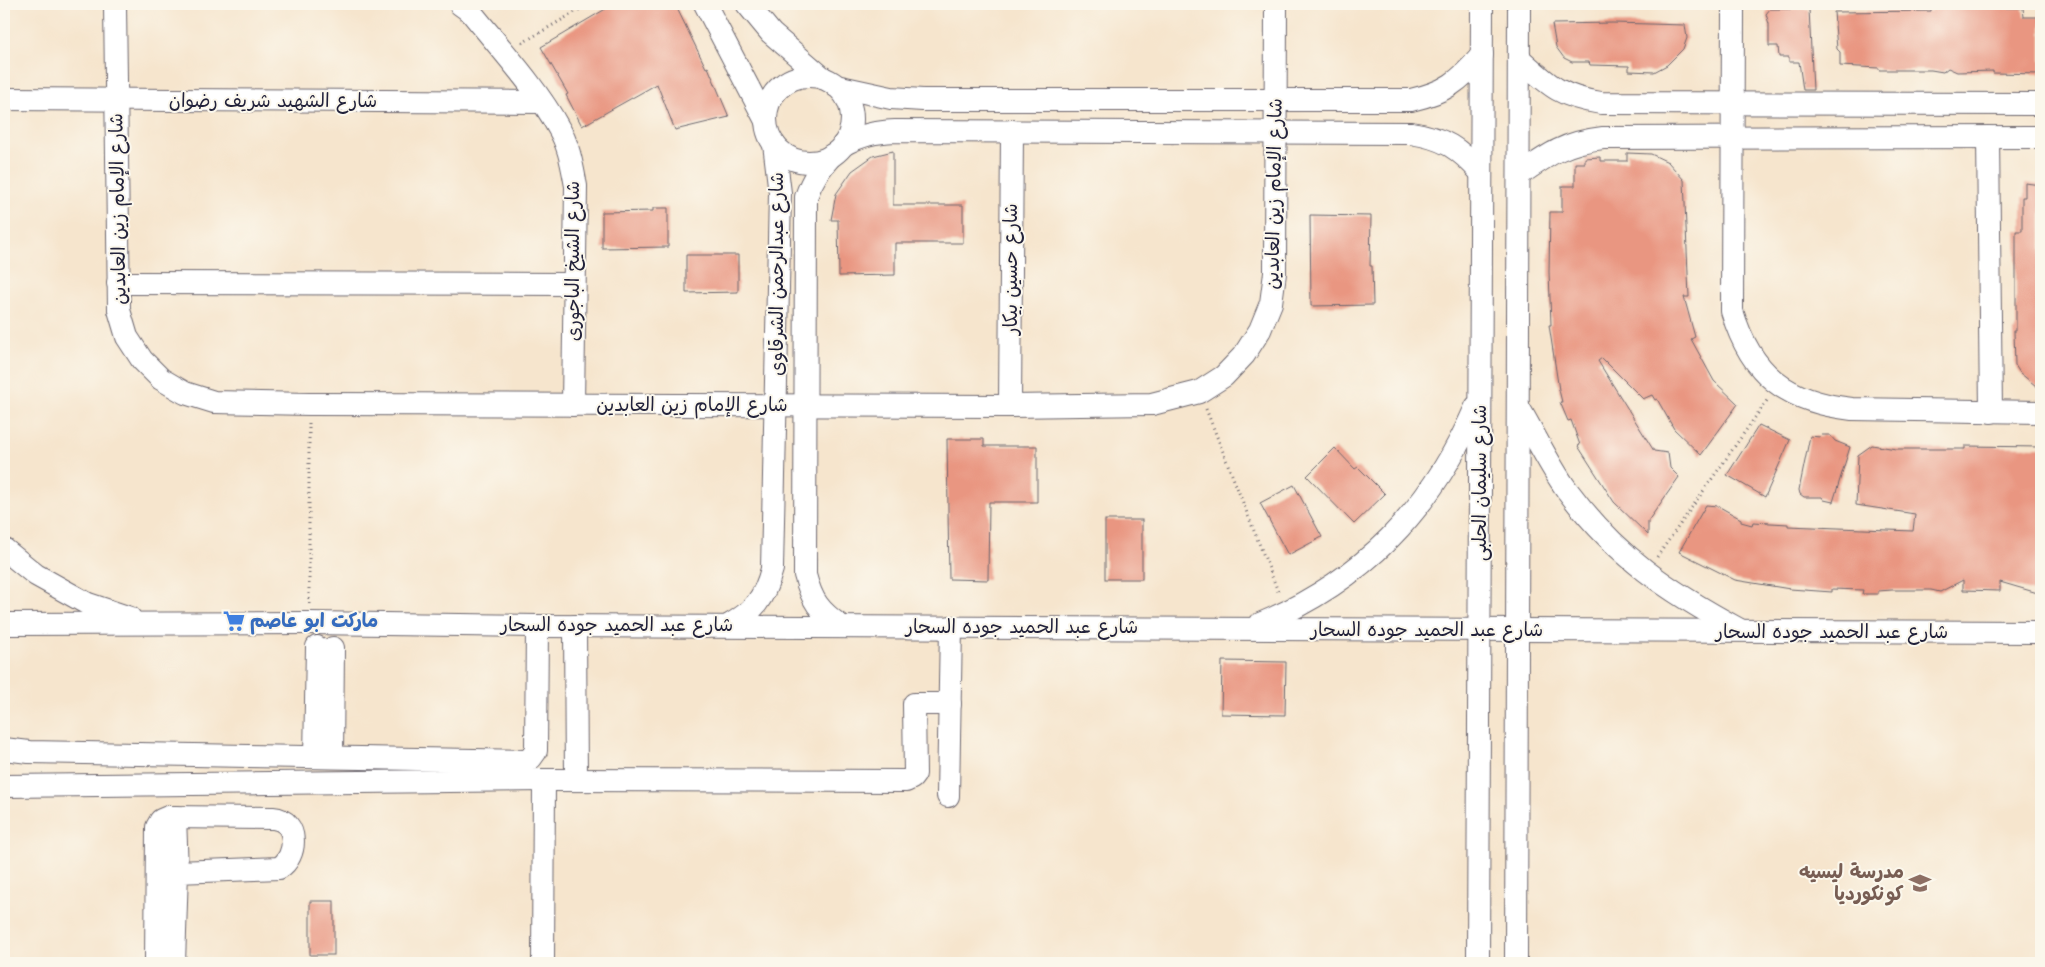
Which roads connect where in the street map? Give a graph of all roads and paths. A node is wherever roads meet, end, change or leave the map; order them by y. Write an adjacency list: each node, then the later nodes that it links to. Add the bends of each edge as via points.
1 (115, 4): 15 (street, شارع الإمام زين العابدين)
2 (460, 4): 10 (street, شارع الشيخ الباجورى, via 471,12)
3 (589, 4): 10 (path)
4 (705, 4): 20 (street)
5 (748, 4): 13 (street, via 771,33)
6 (1276, 4): 16 (street, شارع الإمام زين العابدين)
7 (1482, 4): 11 (street, شارع سليمان الحلبى)
8 (1519, 4): 12 (street, شارع سليمان الحلبى)
9 (1732, 4): 18 (street)
10 (504, 54): 17 (street, شارع الشيخ الباجورى)
11 (1482, 54): 16 (street, via 1453,85 1433,95 1411,100); 28 (street, شارع سليمان الحلبى)
12 (1519, 58): 18 (street, via 1557,91 1578,100 1601,103); 29 (street, شارع سليمان الحلبى)
13 (830, 82): 16 (street, via 891,98 923,100); 20 (street, via 810,76 783,84 767,107); 27 (street, via 845,96 852,120 849,133)
14 (4, 99): 15 (street, شارع الشهيد شريف رضوان)
15 (115, 100): 17 (street, شارع الشهيد شريف رضوان); 30 (street, شارع الإمام زين العابدين)
16 (1276, 100): 22 (street, شارع الإمام زين العابدين)
17 (542, 102): 31 (street, شارع الشيخ الباجورى, via 559,127 570,156 576,186)
18 (1732, 103): 19 (street); 23 (street)
19 (2041, 104)
20 (766, 121): 26 (street)
21 (1012, 132): 22 (street); 27 (street, via 877,132 859,136); 41 (street, شارع حسين بيكار)
22 (1276, 133): 28 (street, via 1431,136 1450,144); 35 (street, شارع الإمام زين العابدين, via 1275,274 1271,303 1260,330 1244,355 1224,376)
23 (1732, 137): 24 (street); 29 (street, via 1581,140 1560,148); 34 (street, via 1732,311 1738,332 1749,352)
24 (1988, 137): 25 (street); 43 (street)
25 (2041, 137)
26 (774, 144): 27 (street, via 786,155 801,161 817,161); 39 (street, شارع عبدالرحمن الشرقاوى, via 780,193)
27 (838, 150): 40 (street, شارع عبدالرحمن الشرقاوى, via 818,171 806,197)
28 (1481, 173): 32 (street, شارع سليمان الحلبى)
29 (1519, 175): 33 (street, شارع سليمان الحلبى)
30 (118, 283): 31 (street); 37 (street, شارع الإمام زين العابدين, via 119,310 127,337 142,360 161,379 185,393 214,402)
31 (574, 284): 38 (street, شارع الشيخ الباجورى)
32 (1481, 303): 33 (street); 36 (street, شارع سليمان الحلبى)
33 (1518, 303): 42 (street, شارع سليمان الحلبى)
34 (1779, 385): 43 (street, via 1801,398 1826,406); 46 (path)
35 (1199, 392): 41 (street, شارع الإمام زين العابدين, via 1152,404); 47 (path)
36 (1480, 399): 47 (street, via 1442,474 1389,540 1350,573); 57 (street, شارع سليمان الحلبى)
37 (309, 404): 38 (street, شارع الإمام زين العابدين); 49 (path)
38 (573, 405): 39 (street, شارع الإمام زين العابدين)
39 (776, 405): 40 (street, شارع الإمام زين العابدين); 53 (street, شارع عبدالرحمن الشرقاوى, via 772,569 758,603)
40 (805, 406): 41 (street, شارع الإمام زين العابدين); 54 (street, شارع عبدالرحمن الشرقاوى, via 805,575 811,596 823,614)
41 (1010, 406)
42 (1518, 407): 46 (street, via 1566,488 1594,524); 58 (street, شارع سليمان الحلبى)
43 (1991, 412): 44 (street)
44 (2041, 412)
45 (4, 549): 48 (street, via 36,575 88,604)
46 (1646, 572): 59 (street, via 1701,609)
47 (1286, 613): 56 (street)
48 (145, 623): 49 (street, شارع عبد الحميد جوده السحار); 50 (street, شارع عبد الحميد جوده السحار)
49 (309, 623): 51 (street, شارع عبد الحميد جوده السحار)
50 (4, 624)
51 (537, 626): 52 (street, شارع عبد الحميد جوده السحار); 64 (street, via 536,751 531,758 521,761)
52 (575, 626): 53 (street, شارع عبد الحميد جوده السحار); 66 (street)
53 (728, 626): 54 (street, شارع عبد الحميد جوده السحار)
54 (841, 626): 55 (street, شارع عبد الحميد جوده السحار)
55 (951, 626): 56 (street, شارع عبد الحميد جوده السحار); 62 (street)
56 (1251, 628): 57 (street, شارع عبد الحميد جوده السحار)
57 (1480, 630): 58 (street, شارع عبد الحميد جوده السحار); 74 (street, شارع سليمان الحلبى)
58 (1517, 630): 59 (street, شارع عبد الحميد جوده السحار); 75 (street, شارع سليمان الحلبى)
59 (1744, 632): 60 (street, شارع عبد الحميد جوده السحار)
60 (2041, 632)
61 (325, 647): 64 (street)
62 (950, 704): 66 (street, via 914,704 915,774 909,780); 68 (street)
63 (4, 749): 64 (street)
64 (323, 757)
65 (544, 780): 66 (street); 67 (street); 73 (street)
66 (576, 780)
67 (4, 786)
68 (948, 796)
69 (175, 817): 70 (street); 70 (street, via 279,818 292,830 292,855 279,868); 71 (street, via 164,818 157,827)
70 (177, 872): 72 (street)
71 (156, 963)
72 (174, 963)
73 (543, 963)
74 (1478, 963)
75 (1516, 963)

